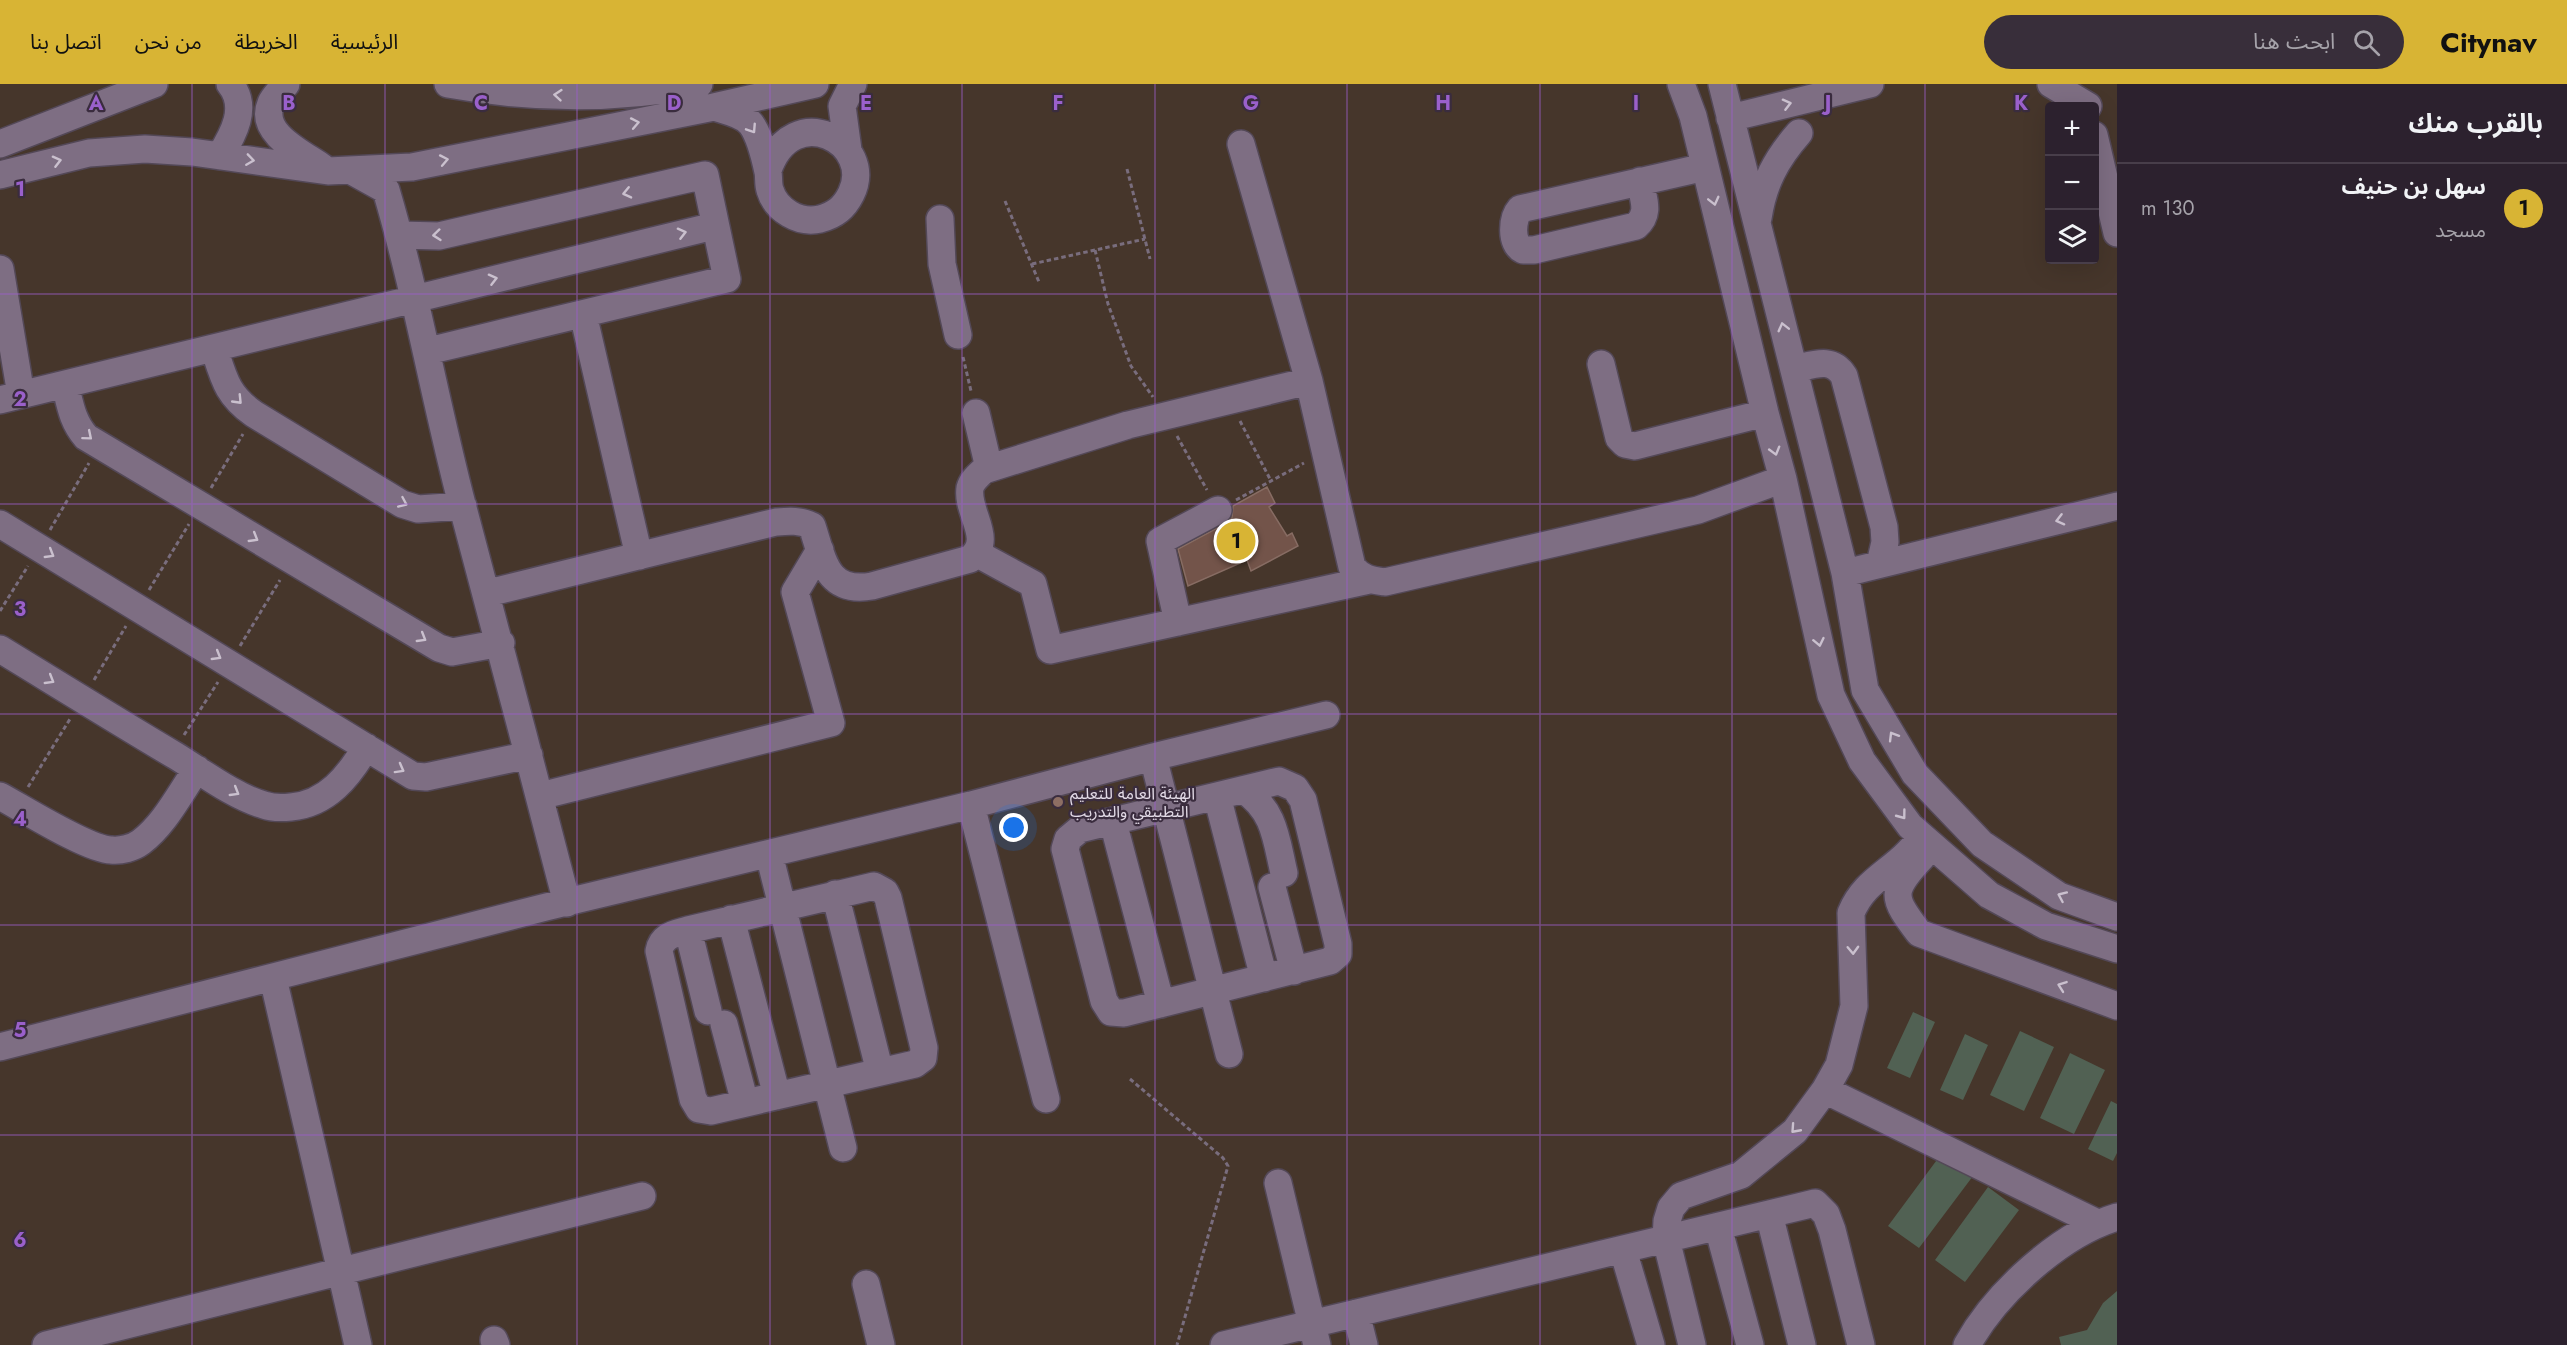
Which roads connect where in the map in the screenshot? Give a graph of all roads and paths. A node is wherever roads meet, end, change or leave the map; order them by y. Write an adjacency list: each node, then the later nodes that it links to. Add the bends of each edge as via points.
1 (154, 84): 18 (street)
2 (230, 84): 21 (street, via 239,111 234,133)
3 (286, 84): 27 (street, via 271,103 271,121 277,137)
4 (448, 84): 5 (street, one-way to 4, via 662,91 577,97)
5 (699, 84)
6 (815, 84): 15 (street)
7 (853, 84): 20 (street, via 842,106)
8 (1682, 84): 24 (street)
9 (1722, 84): 16 (street)
10 (1870, 84): 16 (street, one-way to 10)
11 (2050, 84): 13 (street)
12 (2083, 84): 14 (street)
13 (2081, 102)
14 (2087, 102)
15 (714, 107): 23 (street, one-way to 15); 26 (street, one-way to 26, via 750,123)
16 (1730, 118): 34 (street)
17 (1799, 133): 34 (street, via 1773,166 1761,198)
18 (0, 144)
19 (1241, 144): 50 (street)
20 (848, 150): 26 (street, via 835,139 801,133 785,141 773,154); 26 (street, via 855,168 855,187 846,204 832,216 813,220 794,217 779,206 769,189)
21 (220, 156): 27 (street, one-way to 27); 28 (street, one-way to 21, via 89,153 145,149)
22 (2099, 156): 35 (street)
23 (412, 167): 27 (street); 30 (street)
24 (1705, 167): 29 (street); 55 (street, one-way to 55)
25 (1127, 169): 37 (path)
26 (768, 170)
27 (339, 171): 30 (street)
28 (0, 175)
29 (1640, 181)
30 (386, 190): 36 (street)
31 (1005, 201): 40 (path)
32 (940, 219): 45 (street, via 942,264)
33 (714, 226): 36 (street, one-way to 36, via 705,175 439,236); 43 (street, one-way to 33); 44 (street, via 727,279)
34 (1757, 226): 49 (street, one-way to 34)
35 (2117, 233)
36 (399, 235): 43 (street)
37 (1145, 239): 38 (path); 39 (path)
38 (1095, 250): 40 (path); 56 (path, via 1108,304 1131,366)
39 (1150, 259)
40 (1032, 264): 41 (path)
41 (1039, 282)
42 (2, 285): 52 (street)
43 (415, 298): 46 (street); 47 (street)
44 (583, 314): 47 (street); 69 (street)
45 (958, 335): 54 (path)
46 (213, 348): 51 (street); 62 (street, one-way to 62, via 227,388 254,414 402,504 418,509)
47 (428, 351): 62 (street)
48 (1600, 364): 55 (street, via 1619,438 1626,444 1635,446)
49 (1794, 369): 57 (street); 70 (street, via 1827,363 1844,376 1884,527)
50 (1309, 381): 53 (street); 58 (street)
51 (65, 384): 52 (street); 75 (street, one-way to 75, via 73,416 86,437 439,648 452,652)
52 (10, 398)
53 (1229, 400): 56 (street); 61 (path)
54 (976, 413): 59 (street)
55 (1765, 413): 60 (street, one-way to 60)
56 (1166, 416): 59 (street); 64 (path)
57 (1812, 442): 66 (street, via 1832,467); 71 (street)
58 (1325, 452): 61 (path); 72 (street, via 1352,567)
59 (990, 468): 68 (street, via 974,480 970,489 981,537)
60 (1783, 479): 72 (street, via 1698,510 1386,582); 89 (street, one-way to 89, via 1831,695 1862,761 1910,826)
61 (1271, 481): 64 (path)
62 (463, 506): 73 (street)
63 (2117, 506): 70 (street, one-way to 70)
64 (1218, 510): 74 (street, via 1160,541)
65 (0, 524): 78 (street, one-way to 78)
66 (1851, 541)
67 (820, 550): 68 (street, via 828,573 846,585 860,588 970,559); 69 (street, via 812,526 792,520); 84 (street, via 795,592 831,723)
68 (976, 553): 74 (street, via 1033,584 1050,650)
69 (639, 556): 73 (street)
70 (1880, 564): 71 (street)
71 (1845, 573): 96 (street, one-way to 71, via 2059,896 1982,844 1916,774 1865,690)
72 (1369, 580): 74 (street)
73 (488, 593): 75 (street)
74 (1178, 622)
75 (501, 643): 79 (street)
76 (0, 649): 81 (street, one-way to 81)
77 (1326, 715): 80 (street)
78 (366, 747): 79 (street, one-way to 79, via 399,769 426,777); 81 (street, one-way to 78, via 264,806 291,807 320,800 354,768)
79 (529, 755): 84 (street)
80 (1153, 757): 86 (street); 87 (street)
81 (197, 769): 83 (street, via 161,822 143,841 121,850 93,845)
82 (1244, 790): 85 (street); 100 (street, via 1268,813); 100 (street, via 1279,782 1295,788 1303,800 1339,949 1335,959)
83 (0, 796)
84 (540, 796): 93 (street)
85 (1217, 796): 87 (street); 102 (street)
86 (971, 806): 90 (street); 113 (street)
87 (1166, 808): 88 (street); 103 (street)
88 (1113, 822): 104 (street); 104 (street, via 1076,831 1065,849 1104,1000 1106,1007 1117,1014)
89 (1927, 841): 92 (street, via 1867,885); 94 (street, via 1899,885); 99 (street, via 1989,895 2046,926)
90 (769, 854): 93 (street); 95 (street)
91 (835, 894): 95 (street); 108 (street); 108 (street, via 874,886 888,898 924,1054 920,1062)
92 (1856, 901): 94 (street, via 1877,898); 111 (street, one-way to 111, via 1851,913 1854,1006 1839,1065)
93 (567, 903): 101 (street)
94 (1899, 905): 105 (street, one-way to 94, via 1919,933)
95 (783, 906): 97 (street); 110 (street)
96 (2117, 917)
97 (731, 919): 98 (street); 112 (street)
98 (688, 930): 114 (street); 114 (street, via 666,937 659,951 693,1100 705,1112)
99 (2117, 949)
100 (1294, 971): 102 (street)
101 (273, 978): 106 (street); 123 (street)
102 (1264, 978): 103 (street)
103 (1213, 991): 104 (street); 107 (street)
104 (1161, 1004)
105 (2117, 1006)
106 (0, 1047)
107 (1229, 1054)
108 (880, 1072): 110 (street)
109 (1130, 1079): 130 (path, via 1228,1166)
110 (826, 1084): 112 (street); 115 (street)
111 (1825, 1090): 119 (street); 121 (street, one-way to 121, via 1795,1131 1742,1175 1682,1196 1671,1208)
112 (777, 1096): 114 (street)
113 (1046, 1099)
114 (745, 1103)
115 (843, 1148)
116 (1273, 1185): 126 (street)
117 (642, 1196): 123 (street)
118 (1769, 1214): 120 (street); 136 (street); 137 (street, via 1815,1203 1826,1214)
119 (2107, 1220): 138 (street, via 2032,1268 1997,1302)
120 (1718, 1227): 121 (street); 135 (street)
121 (1666, 1239): 122 (street); 134 (street)
122 (1623, 1250): 125 (street); 133 (street)
123 (341, 1272): 127 (street); 128 (street)
124 (866, 1284): 129 (street)
125 (1356, 1313): 126 (street); 132 (street)
126 (1309, 1335): 131 (street)
127 (46, 1345)
128 (358, 1345)
129 (881, 1345)
130 (1177, 1345)
131 (1224, 1345)
132 (1364, 1345)
133 (1651, 1345)
134 (1692, 1345)
135 (1750, 1345)
136 (1802, 1345)
137 (1861, 1345)
138 (1967, 1345)

